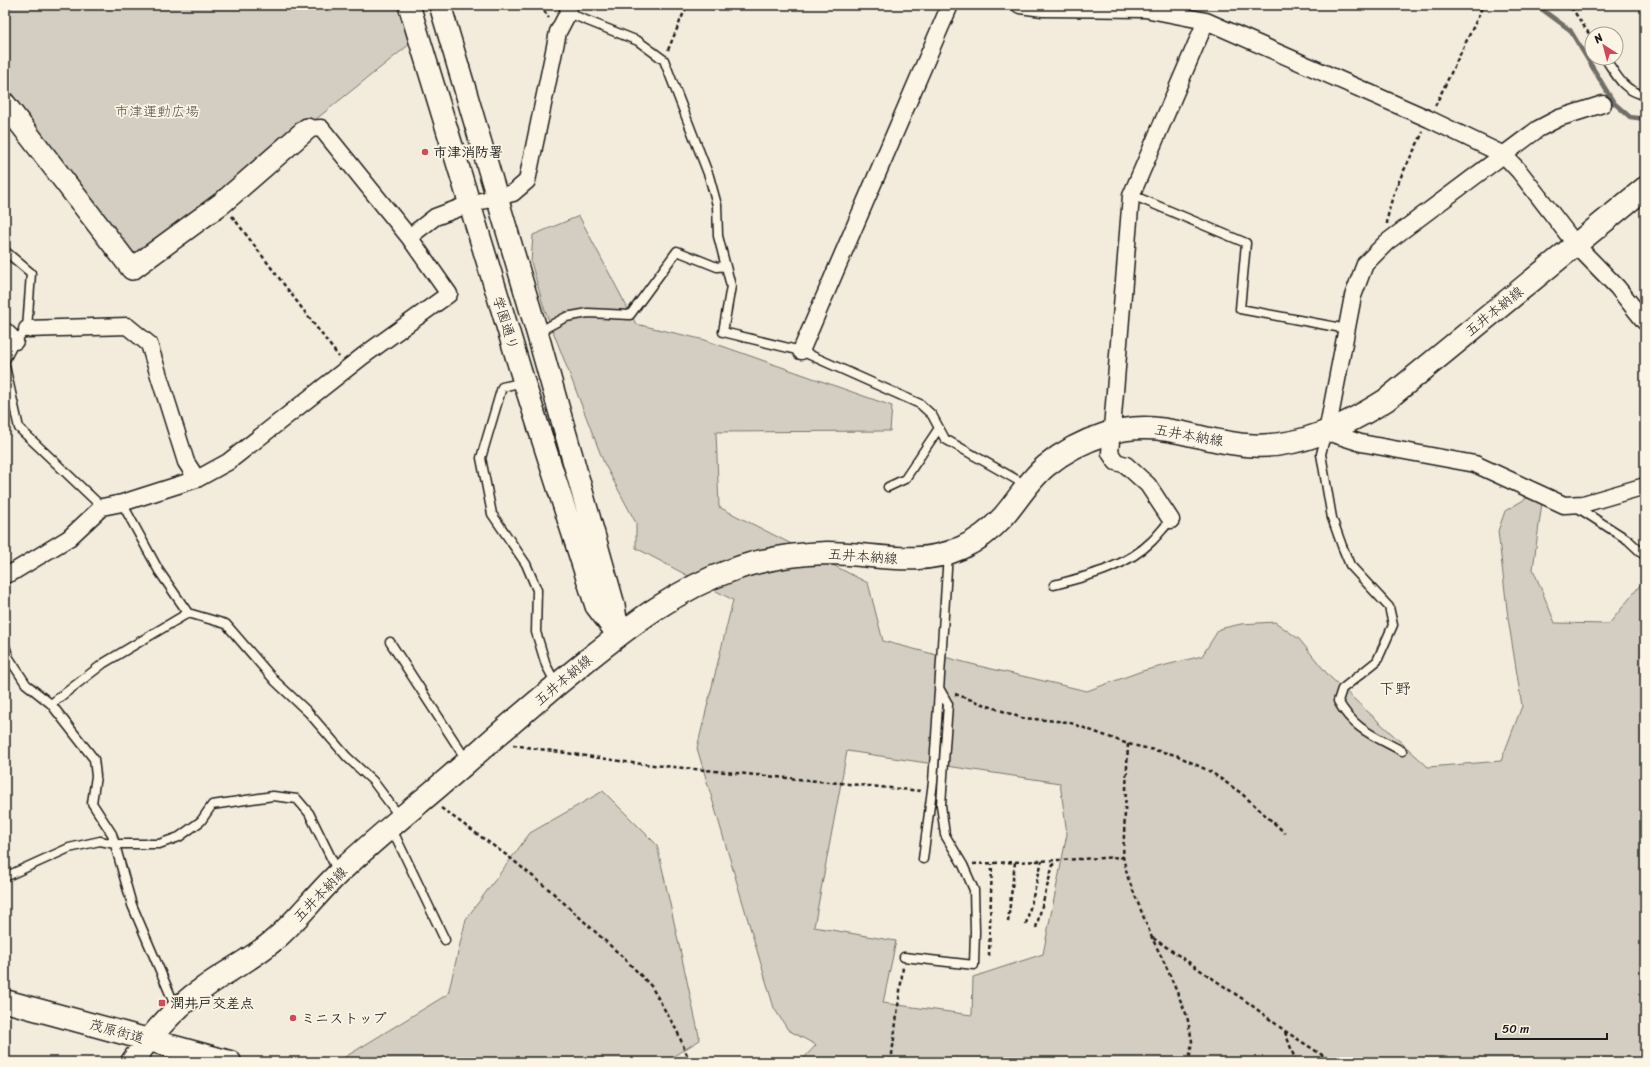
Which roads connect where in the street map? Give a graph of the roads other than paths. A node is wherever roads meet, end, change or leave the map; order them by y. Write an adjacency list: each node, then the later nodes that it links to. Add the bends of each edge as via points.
1 (409, 5): 9 (street, 学園通り)
2 (440, 5): 8 (street)
3 (950, 5): 28 (street)
4 (1020, 5): 6 (street, via 1043,8 1145,9)
5 (569, 9): 17 (street, via 558,32 527,181 513,193); 22 (lane, via 638,41 664,60 709,176 717,205 718,236)
6 (1206, 21): 14 (street, via 1429,119); 16 (street)
7 (1610, 66): 10 (lane, via 1623,85 1636,94)
8 (462, 82): 9 (street); 17 (street)
9 (435, 90): 18 (street, 学園通り)
10 (1645, 95)
11 (5, 104): 13 (street, via 132,269 222,203)
12 (1603, 104): 14 (street, via 1559,118 1538,129)
13 (307, 129): 19 (street, via 321,128)
14 (1504, 155): 20 (street); 25 (street, via 1386,242 1365,264 1353,296)
15 (1645, 188): 20 (main road, 五井本納線)
16 (1132, 195): 25 (lane, via 1246,243 1240,310); 33 (street)
17 (496, 197): 18 (street); 26 (street)
18 (470, 204): 19 (street, via 435,217); 31 (street, 学園通り)
19 (409, 237): 35 (street, via 449,294 362,356 228,462)
20 (1576, 245): 23 (street, via 1617,287); 34 (main road, 五井本納線, via 1386,400)
21 (5, 251): 24 (lane, via 31,272)
22 (726, 266): 26 (lane, via 717,267 677,251 630,315 588,312 566,317); 28 (lane, via 731,286 723,332)
23 (1645, 322)
24 (27, 329): 27 (lane); 35 (street, via 128,326 149,344 186,462)
25 (1347, 329): 34 (street)
26 (537, 332): 48 (street, via 614,604)
27 (10, 336): 29 (lane)
28 (801, 351): 32 (lane, via 920,404 932,415)
29 (5, 360)
30 (5, 366): 41 (lane, via 19,428)
31 (524, 382): 48 (street, 学園通り, via 596,606); 51 (lane, via 502,387 480,458 492,514 526,564 537,590 536,632 546,665)
32 (939, 428): 36 (lane, via 945,439); 38 (lane, via 905,479)
33 (1111, 432): 34 (main road, 五井本納線, via 1156,428 1247,446 1273,445); 36 (main road, 五井本納線, via 1067,451 1045,466); 42 (street, via 1110,453 1116,462 1126,465 1148,485)
34 (1327, 432): 40 (street, via 1361,443 1475,464 1564,505); 54 (lane, via 1321,454 1332,518 1350,565 1389,607 1393,625 1377,661 1342,689 1338,701 1344,713 1367,733)
35 (197, 479): 39 (street)
36 (1027, 486): 43 (main road, 五井本納線, via 989,530 974,541)
37 (1645, 486): 40 (street)
38 (888, 487)
39 (122, 503): 41 (street); 47 (lane, via 159,571)
40 (1573, 505): 44 (lane, via 1628,540)
41 (102, 507): 45 (street, via 69,538 13,572)
42 (1170, 520): 46 (lane, via 1151,542 1109,569)
43 (948, 553): 48 (main road, 五井本納線, via 920,559 829,553 762,560 696,584); 52 (lane)
44 (1645, 556)
45 (5, 574)
46 (1054, 585)
47 (188, 613): 53 (lane, via 104,662); 56 (lane, via 226,624 275,681 308,712 347,757 374,781)
48 (618, 635): 51 (main road, 五井本納線)
49 (390, 642): 55 (lane)
50 (5, 646): 53 (lane, via 9,658 26,684)
51 (556, 684): 55 (main road, 五井本納線)
52 (939, 688): 58 (lane, via 932,792); 62 (lane, via 948,704 941,805 945,835 974,890 974,965)
53 (51, 704): 57 (lane, via 94,759 96,776 92,803 112,834)
54 (1402, 751)
55 (468, 762): 56 (main road, 五井本納線)
56 (396, 823): 59 (main road, 五井本納線); 61 (lane)
57 (115, 844): 59 (lane, via 159,844 178,837 201,820 212,805 272,796 297,799 309,813); 60 (lane, via 100,841 69,848); 64 (lane, via 132,905)
58 (923, 858)
59 (338, 873): 64 (main road, 五井本納線, via 258,954 202,988)
60 (5, 877)
61 (445, 940)
62 (904, 957)
63 (5, 1000): 65 (main road, 茂原街道)
64 (176, 1009): 65 (main road, 五井本納線)
65 (150, 1040): 66 (main road, 五井本納線); 67 (main road, 茂原街道)
66 (132, 1062)
67 (230, 1062)

